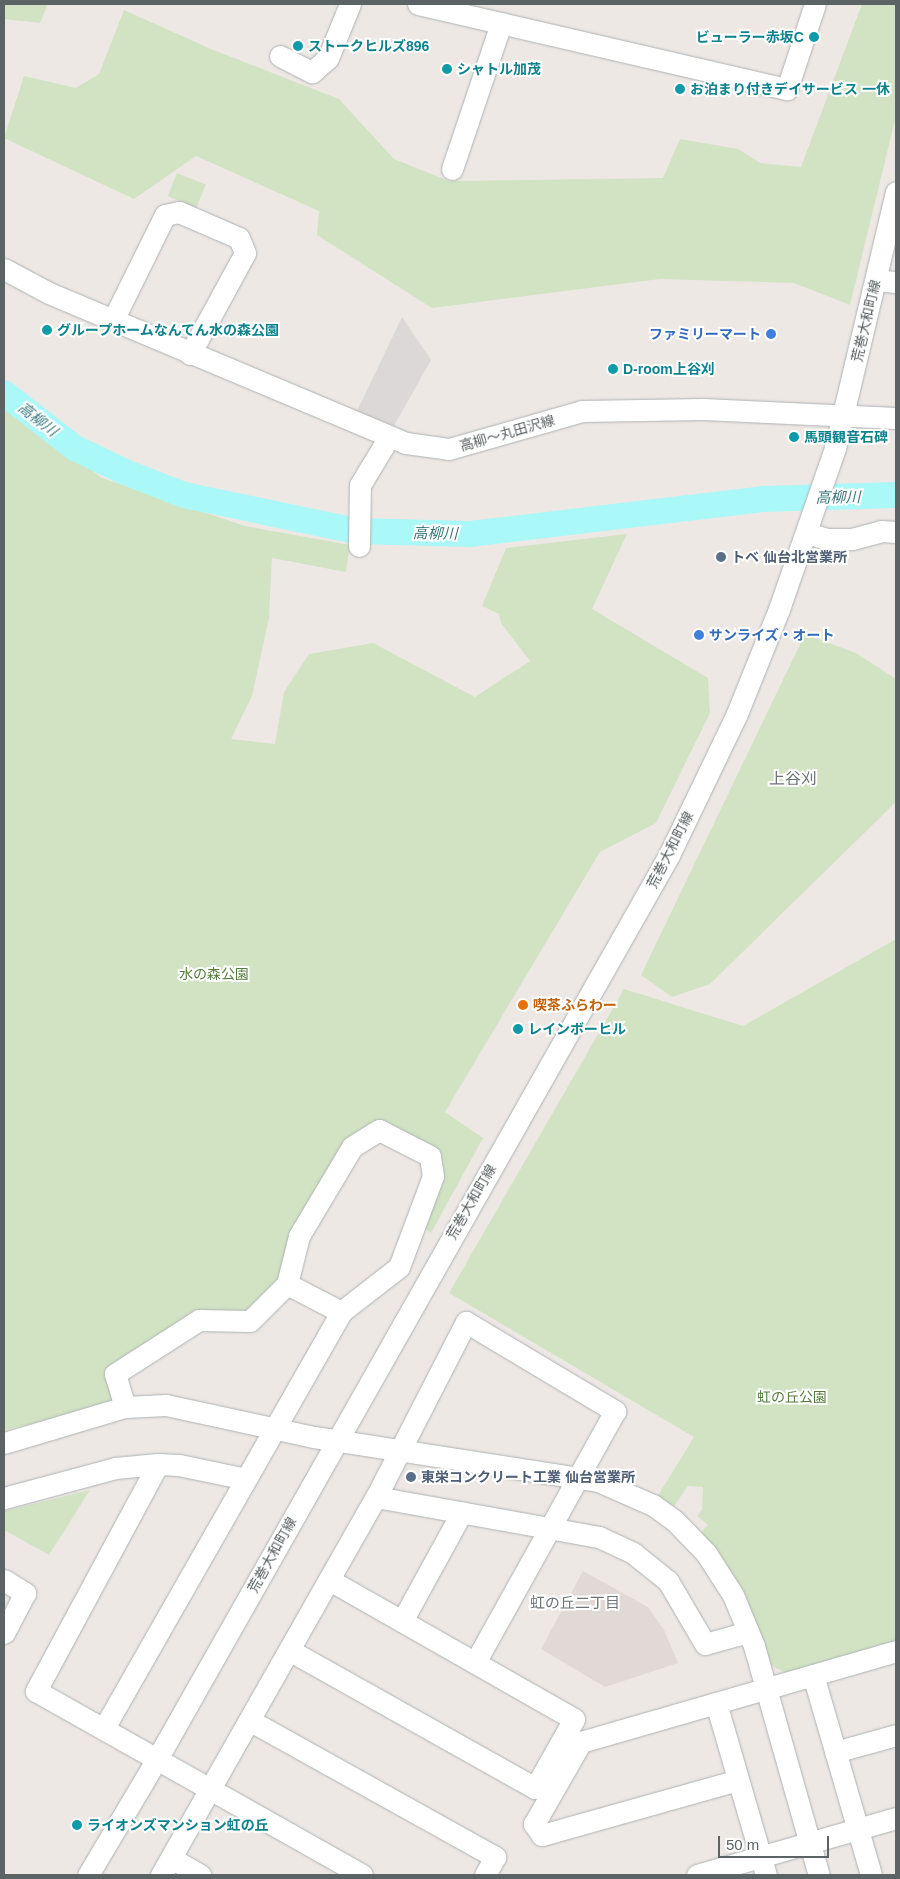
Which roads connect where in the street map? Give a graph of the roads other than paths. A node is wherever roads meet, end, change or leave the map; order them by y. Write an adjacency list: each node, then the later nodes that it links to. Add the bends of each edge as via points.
1 (350, 4): 5 (street, via 328,58 312,72)
2 (418, 4): 4 (street)
3 (811, 5): 4 (street, via 787,89)
4 (493, 16): 6 (street)
5 (280, 56)
6 (452, 169)
7 (896, 192): 9 (street, 荒巻大和町線)
8 (4, 269): 10 (street, 高柳～丸田沢線, via 48,293)
9 (886, 281): 12 (street, 荒巻大和町線)
10 (113, 320): 11 (street, 高柳～丸田沢線); 11 (street, via 165,215 179,212 238,238 245,254)
11 (190, 354): 14 (street, 高柳～丸田沢線)
12 (844, 416): 13 (street, 高柳～丸田沢線); 14 (street, 高柳～丸田沢線, via 703,409 582,411 448,450); 16 (street, 荒巻大和町線)
13 (896, 418)
14 (389, 437): 17 (street, via 360,486)
15 (896, 532): 16 (street, via 881,531 852,540 827,539)
16 (806, 533): 22 (street, 荒巻大和町線, via 736,716 669,855)
17 (359, 546)
18 (287, 1284): 19 (street); 19 (street, via 300,1236 352,1147 379,1130 430,1156 433,1176 399,1267); 20 (street, via 250,1321 199,1320 115,1374)
19 (341, 1312): 21 (street)
20 (125, 1407): 21 (street, via 166,1404); 23 (street)
21 (277, 1429): 22 (street); 26 (street)
22 (337, 1440): 24 (street); 47 (street, 荒巻大和町線)
23 (4, 1443)
24 (400, 1451): 27 (street); 27 (street, via 466,1322 615,1410); 28 (street)
25 (158, 1464): 26 (street, via 179,1465); 29 (street, via 116,1468); 44 (street, via 36,1691)
26 (246, 1479): 44 (street)
27 (578, 1480): 31 (street); 35 (street, via 611,1485 653,1505 674,1520 721,1574)
28 (376, 1497): 30 (street); 33 (street)
29 (4, 1498)
30 (462, 1512): 31 (street); 34 (street)
31 (552, 1529): 35 (street, via 599,1537 633,1554 668,1582 705,1644); 39 (street)
32 (4, 1580): 36 (street, via 25,1593)
33 (329, 1580): 34 (street); 37 (street)
34 (402, 1621): 39 (street)
35 (748, 1632): 41 (street)
36 (4, 1633)
37 (289, 1650): 39 (street, via 535,1788 574,1719); 43 (street)
38 (896, 1651): 40 (street)
39 (475, 1662)
40 (813, 1675): 41 (street); 46 (street)
41 (766, 1688): 42 (street); 52 (street)
42 (716, 1703): 48 (street); 48 (street, via 581,1742 534,1824 542,1835)
43 (249, 1720): 49 (street); 58 (street, via 495,1858)
44 (104, 1728): 47 (street)
45 (896, 1735): 46 (street)
46 (835, 1752): 51 (street)
47 (157, 1759): 49 (street); 55 (street, 荒巻大和町線)
48 (738, 1780): 53 (street)
49 (210, 1789): 54 (street); 57 (street)
50 (896, 1818): 51 (street)
51 (857, 1829): 52 (street); 61 (street)
52 (810, 1843): 53 (street); 60 (street)
53 (763, 1866): 59 (street)
54 (166, 1867): 56 (street)
55 (88, 1875)
56 (201, 1875)
57 (362, 1875)
58 (485, 1875)
59 (697, 1875)
60 (819, 1875)
61 (870, 1875)

